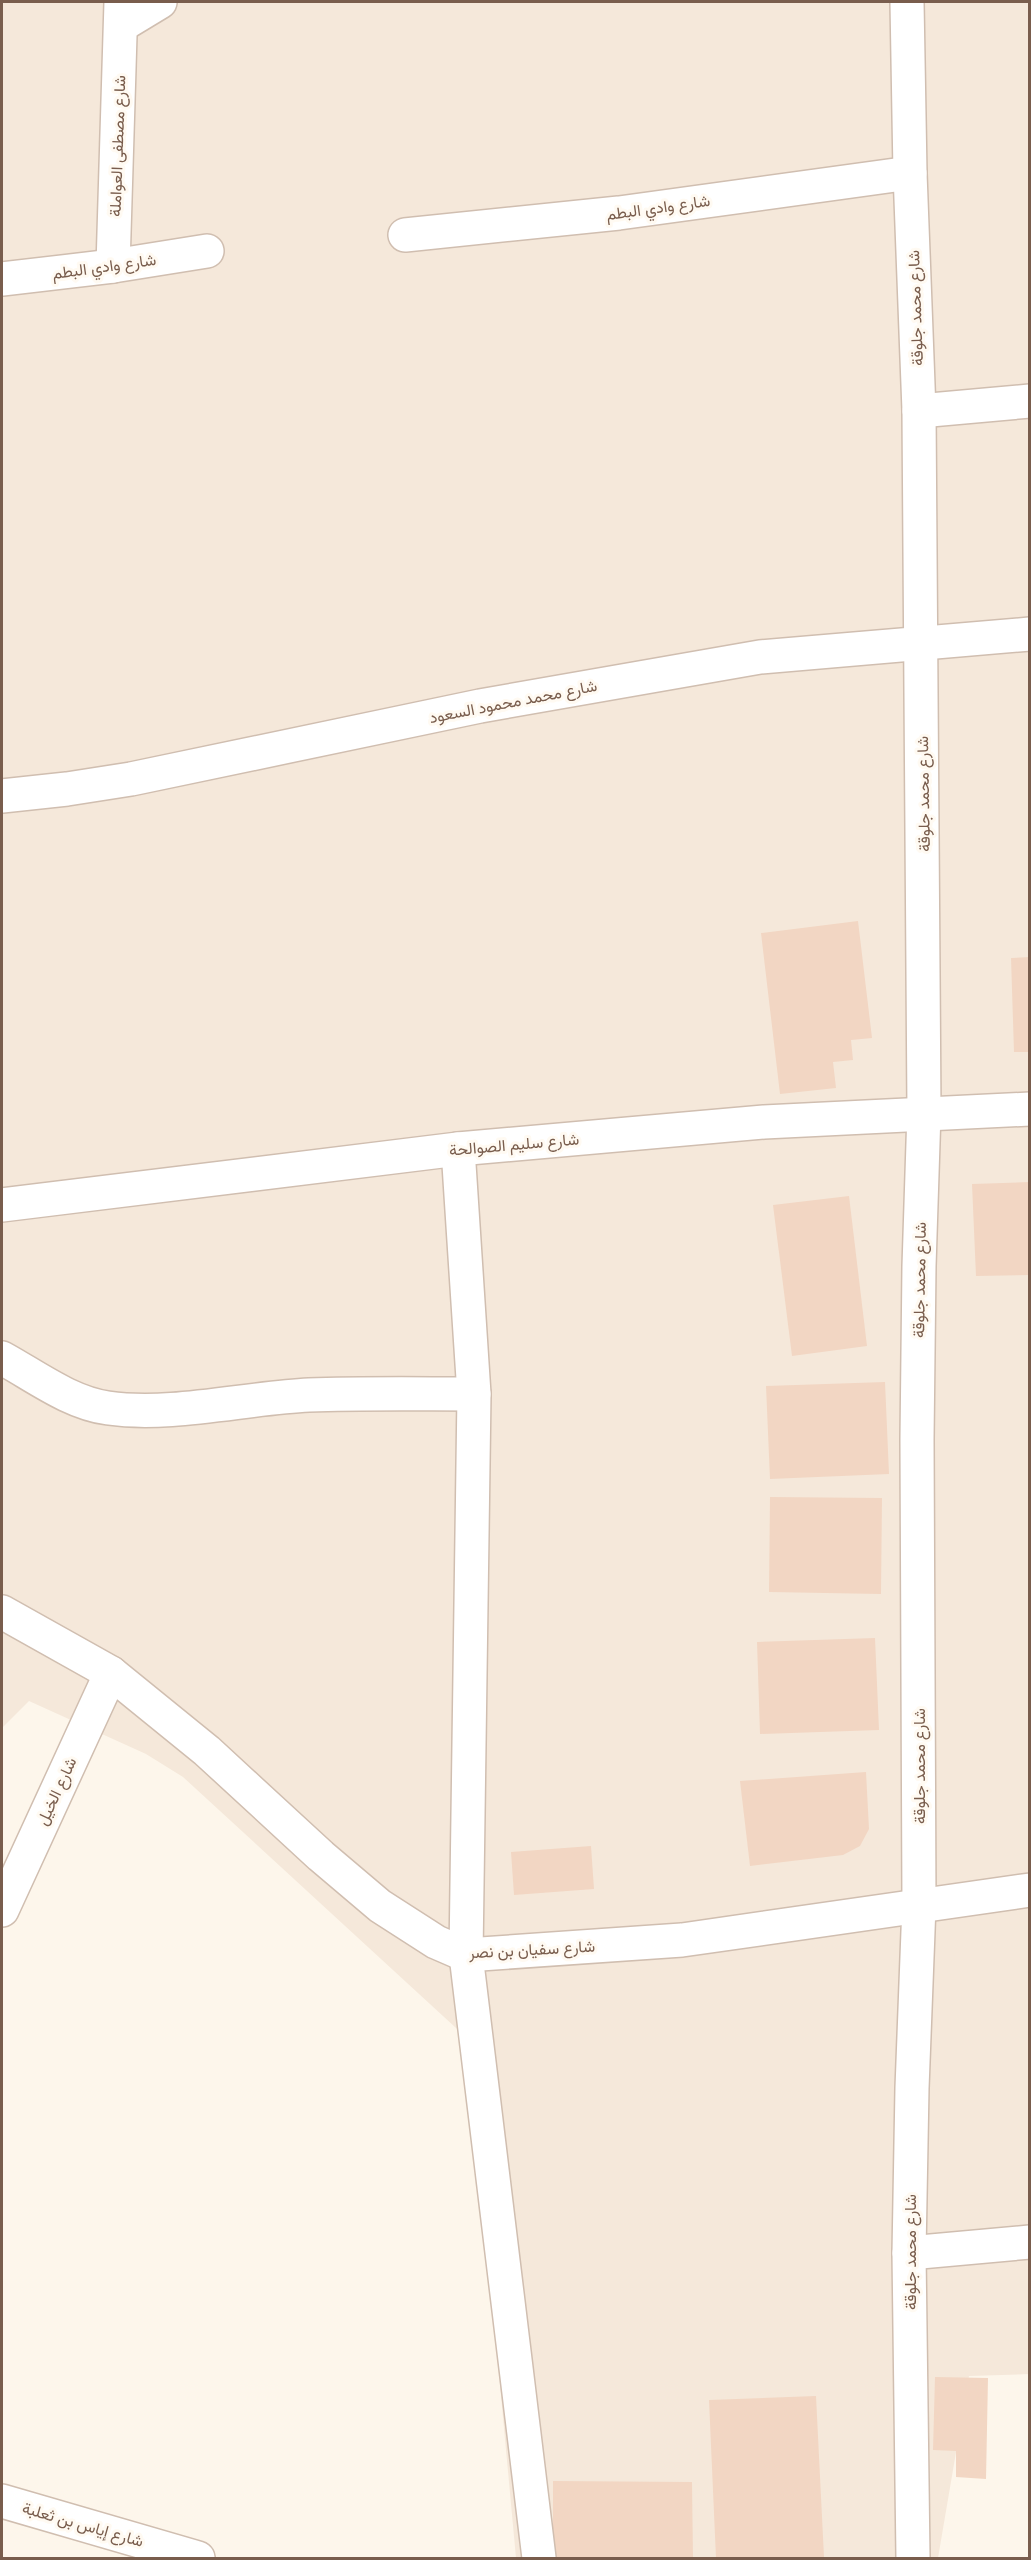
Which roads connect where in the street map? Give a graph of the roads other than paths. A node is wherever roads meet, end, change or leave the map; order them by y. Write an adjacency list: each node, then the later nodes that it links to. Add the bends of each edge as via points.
1 (160, 2): 3 (street, شارع مصطفى العواملة)
2 (907, 2): 4 (street, شارع محمد جلوقة)
3 (121, 13): 7 (street, شارع مصطفى العواملة)
4 (910, 173): 5 (street, شارع وادي البطم, via 619,213); 10 (street, شارع محمد جلوقة)
5 (405, 235)
6 (207, 251): 7 (street, شارع وادي البطم)
7 (113, 266): 8 (street, شارع وادي البطم)
8 (2, 279)
9 (1029, 401): 10 (street)
10 (919, 411): 12 (street, شارع محمد جلوقة)
11 (1029, 634): 12 (street, شارع محمد محمود السعود)
12 (921, 642): 13 (street, شارع محمد محمود السعود, via 748,659 480,706 131,779); 15 (street, شارع محمد جلوقة)
13 (2, 796)
14 (1029, 1109): 15 (street, شارع سليم الصوالحة)
15 (924, 1112): 16 (street, شارع سليم الصوالحة); 23 (street, شارع محمد جلوقة, via 917,1427)
16 (458, 1149): 17 (street, شارع سليم الصوالحة); 19 (street)
17 (2, 1205)
18 (2, 1358): 19 (street, via 74,1398 107,1408 179,1408 309,1395)
19 (474, 1394): 25 (street)
20 (2, 1612): 21 (street, شارع سفيان بن نصر)
21 (111, 1673): 24 (street, شارع الخيل); 25 (street, شارع سفيان بن نصر, via 207,1751 380,1906 436,1942)
22 (1029, 1890): 23 (street, شارع سفيان بن نصر)
23 (919, 1905): 25 (street, شارع سفيان بن نصر, via 682,1940); 27 (street, شارع محمد جلوقة)
24 (2, 1910)
25 (466, 1955): 30 (street)
26 (1029, 2242): 27 (street)
27 (909, 2253): 31 (street, شارع محمد جلوقة)
28 (2, 2501): 29 (street, شارع إياس بن ثعلبة)
29 (198, 2559)
30 (539, 2559)
31 (913, 2559)

